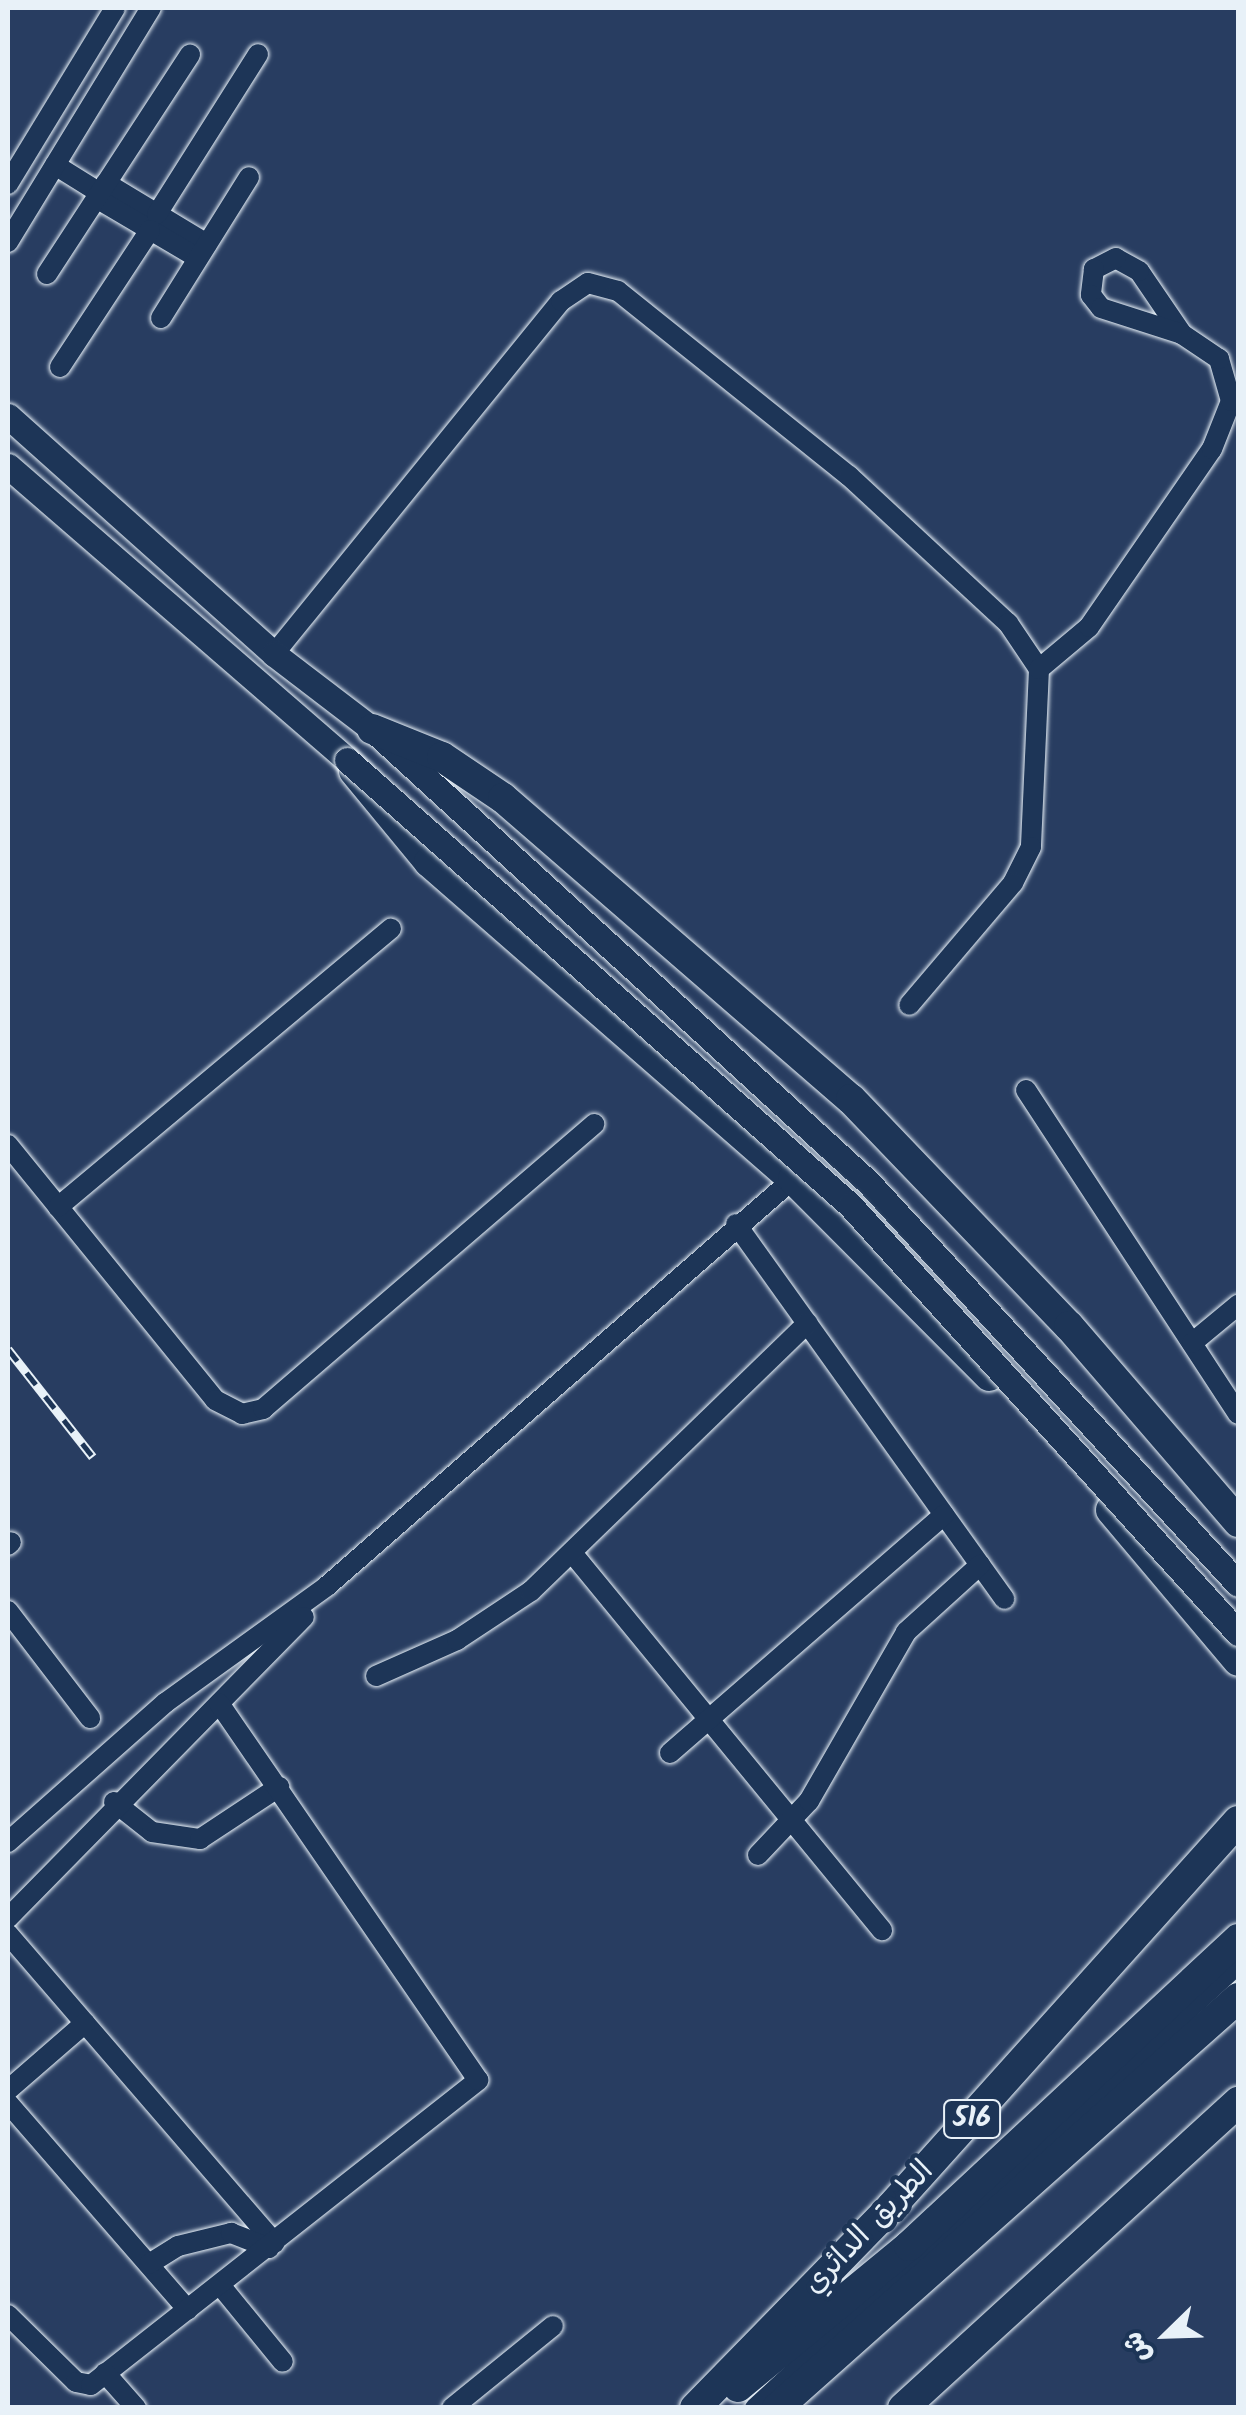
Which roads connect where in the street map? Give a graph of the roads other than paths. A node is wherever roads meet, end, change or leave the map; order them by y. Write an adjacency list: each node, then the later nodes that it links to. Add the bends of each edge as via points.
1 (115, 8): 7 (lane)
2 (151, 8): 5 (lane)
3 (258, 54): 9 (lane)
4 (190, 55): 8 (lane)
5 (55, 165): 8 (lane); 10 (lane)
6 (249, 177): 11 (lane)
7 (8, 184)
8 (101, 191): 9 (lane); 12 (lane)
9 (153, 222): 11 (lane); 15 (lane)
10 (8, 242)
11 (203, 251): 13 (lane)
12 (46, 274)
13 (161, 318)
14 (1182, 334): 14 (lane, via 1124,260 1094,270 1090,295 1102,308); 19 (lane, via 1226,372 1223,430 1089,627)
15 (60, 367)
16 (8, 416): 18 (main road)
17 (8, 466): 21 (main road)
18 (274, 654): 19 (lane, via 561,301 588,283 618,291 812,444 1008,623); 20 (main road)
19 (1038, 669): 23 (lane, via 1031,846 1012,883)
20 (372, 729): 35 (highway, via 442,757 504,798 851,1100 994,1244); 38 (main road, via 868,1182)
21 (347, 760): 27 (highway, via 438,871); 42 (main road, bridge, via 850,1205)
22 (391, 928): 28 (lane)
23 (909, 1005)
24 (1026, 1090): 32 (lane)
25 (594, 1124): 28 (lane, via 253,1413 215,1400)
26 (8, 1145): 28 (lane)
27 (793, 1179): 29 (lane); 42 (highway)
28 (58, 1206)
29 (736, 1224): 31 (lane); 39 (lane)
30 (1238, 1305): 32 (lane)
31 (808, 1324): 34 (lane); 36 (lane)
32 (1192, 1343): 33 (lane)
33 (1238, 1414)
34 (944, 1515): 37 (lane); 47 (lane)
35 (1238, 1522)
36 (573, 1554): 44 (lane, via 482,1625); 47 (lane)
37 (980, 1565): 40 (lane); 52 (lane, via 896,1646)
38 (1238, 1584)
39 (327, 1586): 45 (lane); 53 (lane, via 164,1703)
40 (1004, 1598)
41 (8, 1612): 46 (lane)
42 (1231, 1633): 43 (highway)
43 (1238, 1661)
44 (376, 1676)
45 (219, 1702): 49 (lane); 50 (lane)
46 (90, 1718)
47 (708, 1719): 48 (lane); 52 (lane)
48 (670, 1753)
49 (278, 1788): 50 (lane, via 200,1839 152,1832); 65 (lane, via 478,2080)
50 (114, 1802): 55 (lane)
51 (1238, 1821): 75 (highway, الطريق الدائري / 516, via 918,2178)
52 (794, 1823): 54 (lane); 56 (lane)
53 (8, 1842)
54 (758, 1855)
55 (8, 1918)
56 (882, 1930)
57 (8, 1934): 61 (lane)
58 (1238, 1939): 76 (highway, الطريق الدائري / 516, via 909,2246)
59 (1238, 1964): 77 (lane)
60 (1238, 1998): 78 (highway)
61 (84, 2022): 62 (lane); 65 (lane)
62 (8, 2090)
63 (1238, 2102): 79 (highway)
64 (8, 2103): 66 (lane)
65 (272, 2245): 66 (lane, via 231,2233 178,2246); 67 (lane)
66 (149, 2264): 68 (lane)
67 (220, 2285): 68 (lane); 71 (lane)
68 (188, 2310): 72 (lane)
69 (8, 2315): 72 (lane, via 79,2385)
70 (552, 2326): 74 (lane)
71 (283, 2362)
72 (106, 2373): 73 (lane)
73 (136, 2408)
74 (452, 2408)
75 (694, 2408)
76 (713, 2408)
77 (756, 2408)
78 (777, 2408)
79 (903, 2408)

